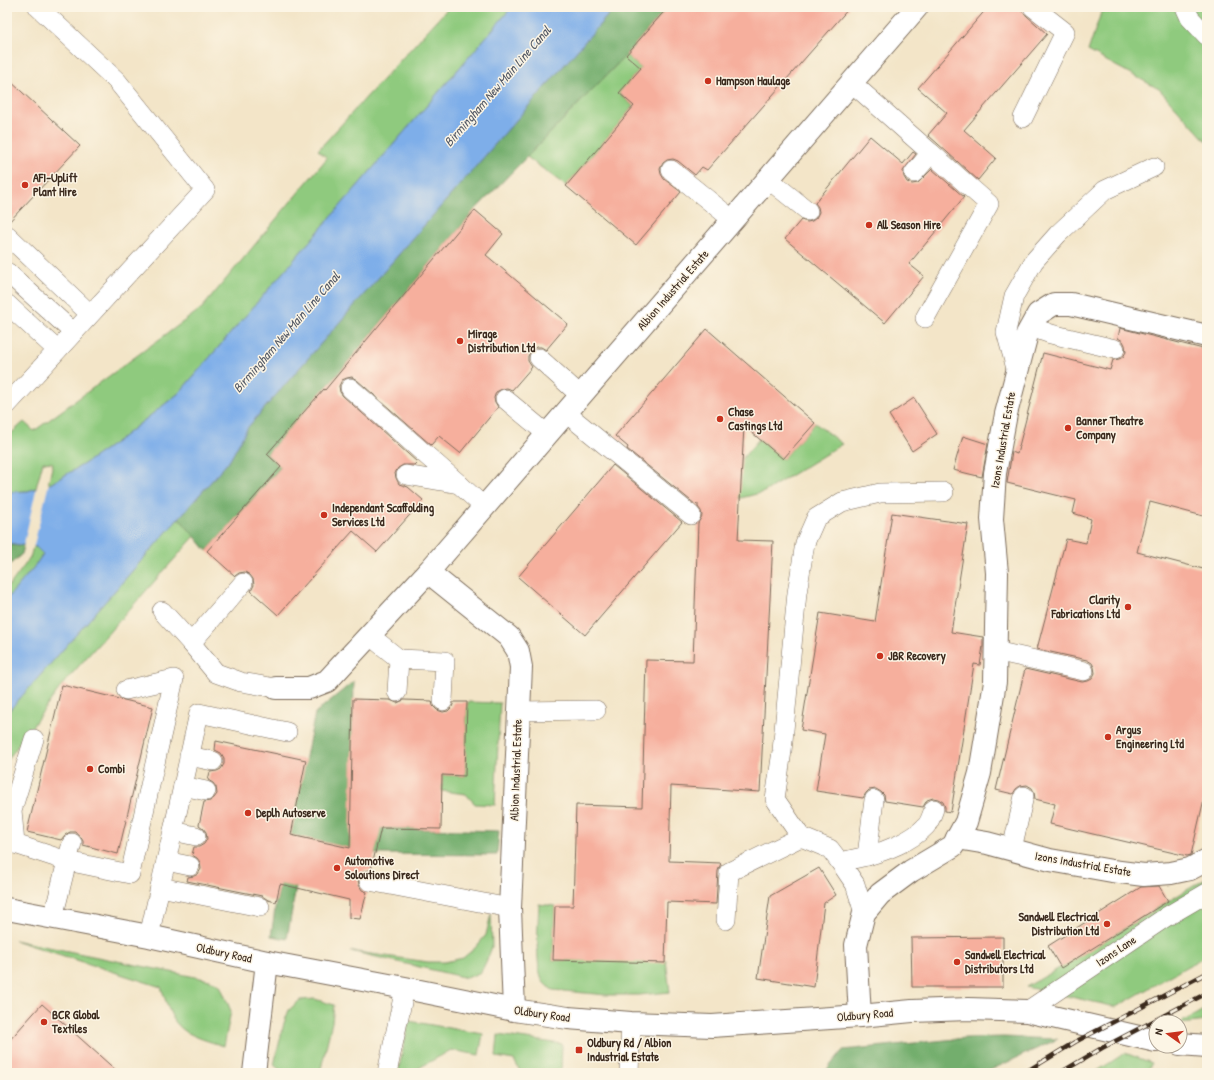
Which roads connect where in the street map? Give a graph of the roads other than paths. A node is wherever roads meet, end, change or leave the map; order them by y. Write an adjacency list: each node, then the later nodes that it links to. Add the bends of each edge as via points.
1 (38, 7): 18 (lane, via 117,80 204,190)
2 (917, 7): 6 (street, Albion Industrial Estate)
3 (1033, 7): 7 (lane, via 1065,32)
4 (1185, 7): 5 (lane, via 1190,18)
5 (1207, 36)
6 (852, 83): 8 (lane); 12 (street, Albion Industrial Estate)
7 (1022, 118)
8 (931, 153): 11 (lane); 19 (lane, via 989,204)
9 (1154, 167): 26 (lane, via 1105,190 1058,234 1034,261 1014,296 1006,332)
10 (671, 170): 14 (lane)
11 (914, 173)
12 (768, 179): 13 (lane); 14 (street, Albion Industrial Estate)
13 (808, 211)
14 (733, 220): 28 (street, Albion Industrial Estate)
15 (7, 235): 18 (lane)
16 (7, 272): 21 (lane)
17 (7, 304): 24 (lane)
18 (90, 314): 21 (lane)
19 (925, 318)
20 (1031, 327): 22 (street, Izons Industrial Estate, via 1038,314 1054,304 1071,304); 23 (lane); 26 (street, Izons Industrial Estate)
21 (73, 332): 24 (lane)
22 (1207, 336)
23 (1115, 349)
24 (57, 350): 30 (lane)
25 (539, 358): 28 (lane)
26 (1017, 372): 43 (street, Izons Industrial Estate, via 995,473 992,519 997,573)
27 (350, 388): 34 (lane)
28 (581, 396): 31 (street, Albion Industrial Estate)
29 (505, 399): 32 (lane)
30 (7, 405)
31 (566, 413): 32 (street, Albion Industrial Estate); 37 (lane)
32 (547, 434): 36 (street, Albion Industrial Estate)
33 (406, 475): 34 (lane)
34 (459, 484): 36 (lane)
35 (944, 492): 63 (lane, via 880,493 842,502 816,518 806,543 797,592 775,799)
36 (484, 507): 38 (street, Albion Industrial Estate)
37 (691, 515)
38 (428, 572): 41 (street, Albion Industrial Estate); 51 (street, Albion Industrial Estate, via 510,637 518,651 521,667)
39 (243, 583): 42 (lane)
40 (162, 612): 42 (lane)
41 (369, 635): 44 (lane); 46 (street, Albion Industrial Estate, via 327,681 309,688)
42 (191, 644): 46 (lane, via 216,672 241,682)
43 (995, 651): 45 (lane); 64 (street, Izons Industrial Estate, via 995,682 980,773 966,822)
44 (399, 659): 48 (lane); 49 (lane, via 445,661)
45 (1084, 671)
46 (276, 688)
47 (126, 690): 66 (lane, via 174,679 130,874)
48 (397, 692)
49 (443, 701)
50 (596, 710): 51 (lane)
51 (519, 711): 76 (street, Albion Industrial Estate)
52 (287, 732): 54 (lane, via 199,712)
53 (34, 739): 66 (lane, via 12,810 15,844)
54 (190, 756): 55 (lane); 56 (lane)
55 (212, 761)
56 (182, 786): 57 (lane); 61 (lane)
57 (206, 791)
58 (1024, 796): 65 (lane)
59 (874, 800): 67 (lane)
60 (934, 809): 67 (lane, via 926,826 913,836 886,851)
61 (173, 831): 62 (lane); 68 (lane)
62 (196, 836)
63 (801, 837): 70 (lane, via 830,849); 80 (lane, via 729,872)
64 (957, 838): 65 (street, Izons Industrial Estate); 78 (street, Izons Industrial Estate, via 953,846 911,871 880,894)
65 (1012, 849): 69 (street, Izons Industrial Estate, via 1050,860 1144,875 1190,869)
66 (70, 852): 79 (lane)
67 (867, 856): 70 (lane)
68 (166, 860): 71 (lane); 73 (lane)
69 (1207, 860)
70 (840, 862): 78 (lane, via 855,884)
71 (190, 866)
72 (369, 881): 76 (lane)
73 (160, 887): 75 (lane); 81 (lane)
74 (1207, 893): 85 (lane, Izons Lane, via 1166,917)
75 (260, 907)
76 (510, 908): 84 (street, Albion Industrial Estate)
77 (7, 909): 79 (street, Oldbury Road)
78 (864, 913): 86 (street, Izons Industrial Estate, via 856,945)
79 (53, 918): 81 (street, Oldbury Road)
80 (726, 920)
81 (149, 936): 82 (street, Oldbury Road)
82 (267, 962): 83 (street, Oldbury Road); 91 (street)
83 (405, 988): 84 (street, Oldbury Road); 92 (lane)
84 (514, 1010): 87 (street, Oldbury Road)
85 (1027, 1011): 86 (street, Oldbury Road, via 969,1009); 88 (street, Oldbury Road)
86 (860, 1016): 87 (street, Oldbury Road, via 712,1026)
87 (631, 1023): 93 (lane)
88 (1148, 1039)
89 (1188, 1045): 90 (street)
90 (1207, 1046)
91 (252, 1070)
92 (387, 1073)
93 (629, 1073)

